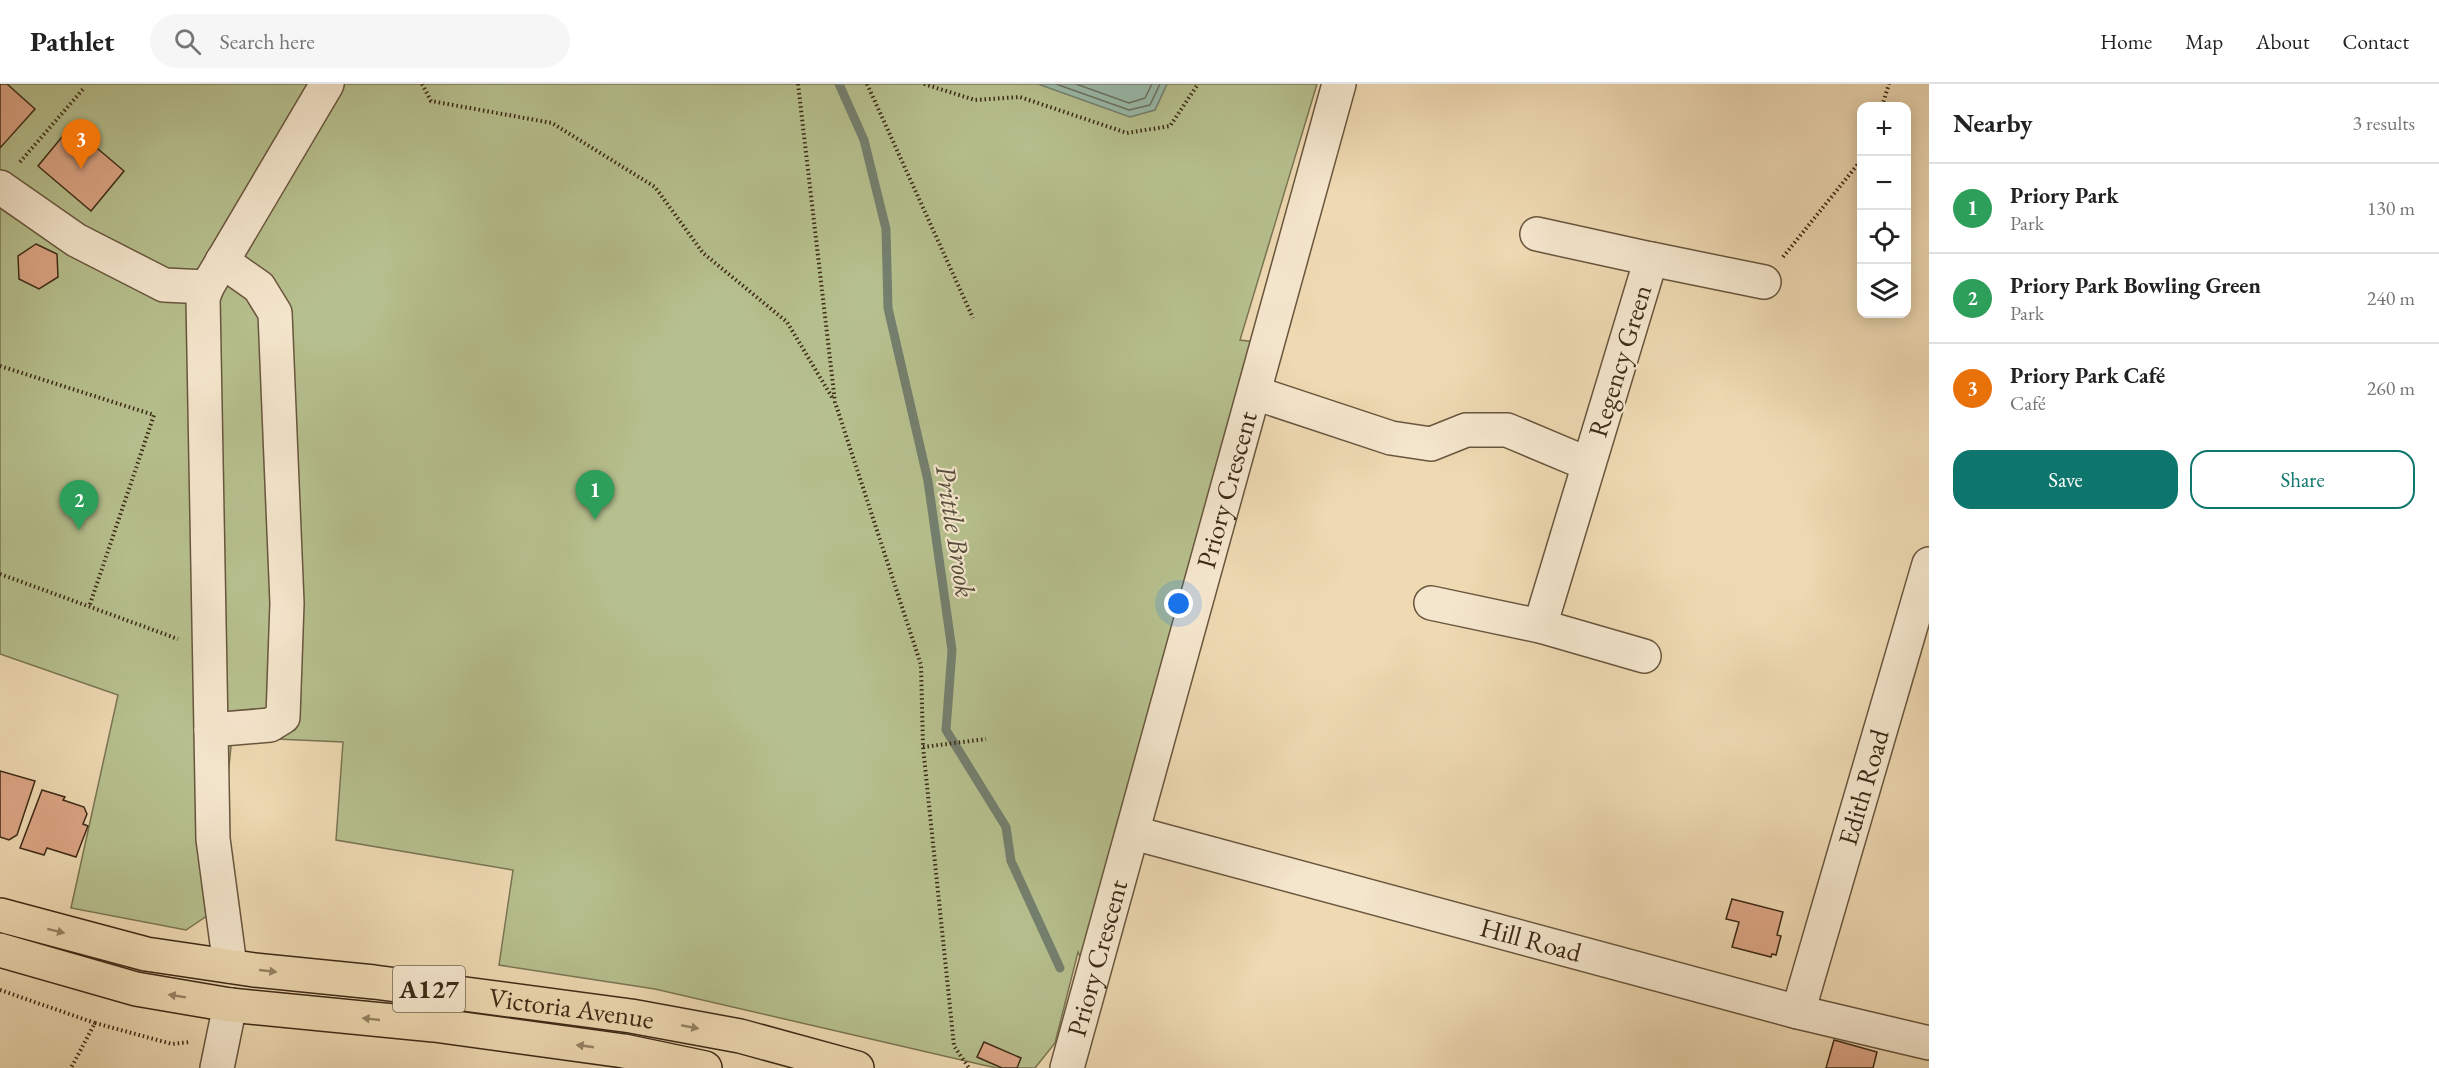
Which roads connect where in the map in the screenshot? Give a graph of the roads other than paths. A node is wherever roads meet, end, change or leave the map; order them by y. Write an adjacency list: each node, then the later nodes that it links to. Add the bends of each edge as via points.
1 (327, 84): 6 (street)
2 (1339, 84): 8 (street, Priory Crescent)
3 (8, 177): 6 (street, via 76,240 164,285)
4 (1537, 234): 5 (street, Regency Green)
5 (1652, 259): 7 (street, Regency Green); 9 (street, Regency Green)
6 (215, 274): 14 (street, via 203,298); 14 (street, via 259,287 275,313 287,603 282,717 270,725)
7 (1764, 282)
8 (1255, 393): 9 (street, Regency Green, via 1391,438 1431,444 1466,430 1507,430); 15 (street, Priory Crescent)
9 (1588, 464): 12 (street, Regency Green)
10 (1929, 564): 20 (street, Edith Road)
11 (1431, 603): 12 (street)
12 (1540, 626): 13 (street)
13 (1644, 656)
14 (211, 730): 18 (street, via 213,839)
15 (1134, 832): 20 (street, Hill Road); 25 (street, Priory Crescent)
16 (0, 915): 18 (highway, Victoria Avenue / A127, one-way to 18, via 146,954)
17 (0, 951): 19 (highway, Victoria Avenue / A127, one-way to 17, via 136,989)
18 (230, 966): 24 (highway, Victoria Avenue / A127, one-way to 24, via 631,1016 740,1036)
19 (230, 1005): 22 (street); 23 (highway, Victoria Avenue / A127, one-way to 19, via 624,1051 434,1025)
20 (1798, 1012): 21 (street, Hill Road)
21 (1929, 1043)
22 (220, 1054)
23 (705, 1068)
24 (857, 1068)
25 (1067, 1068)

